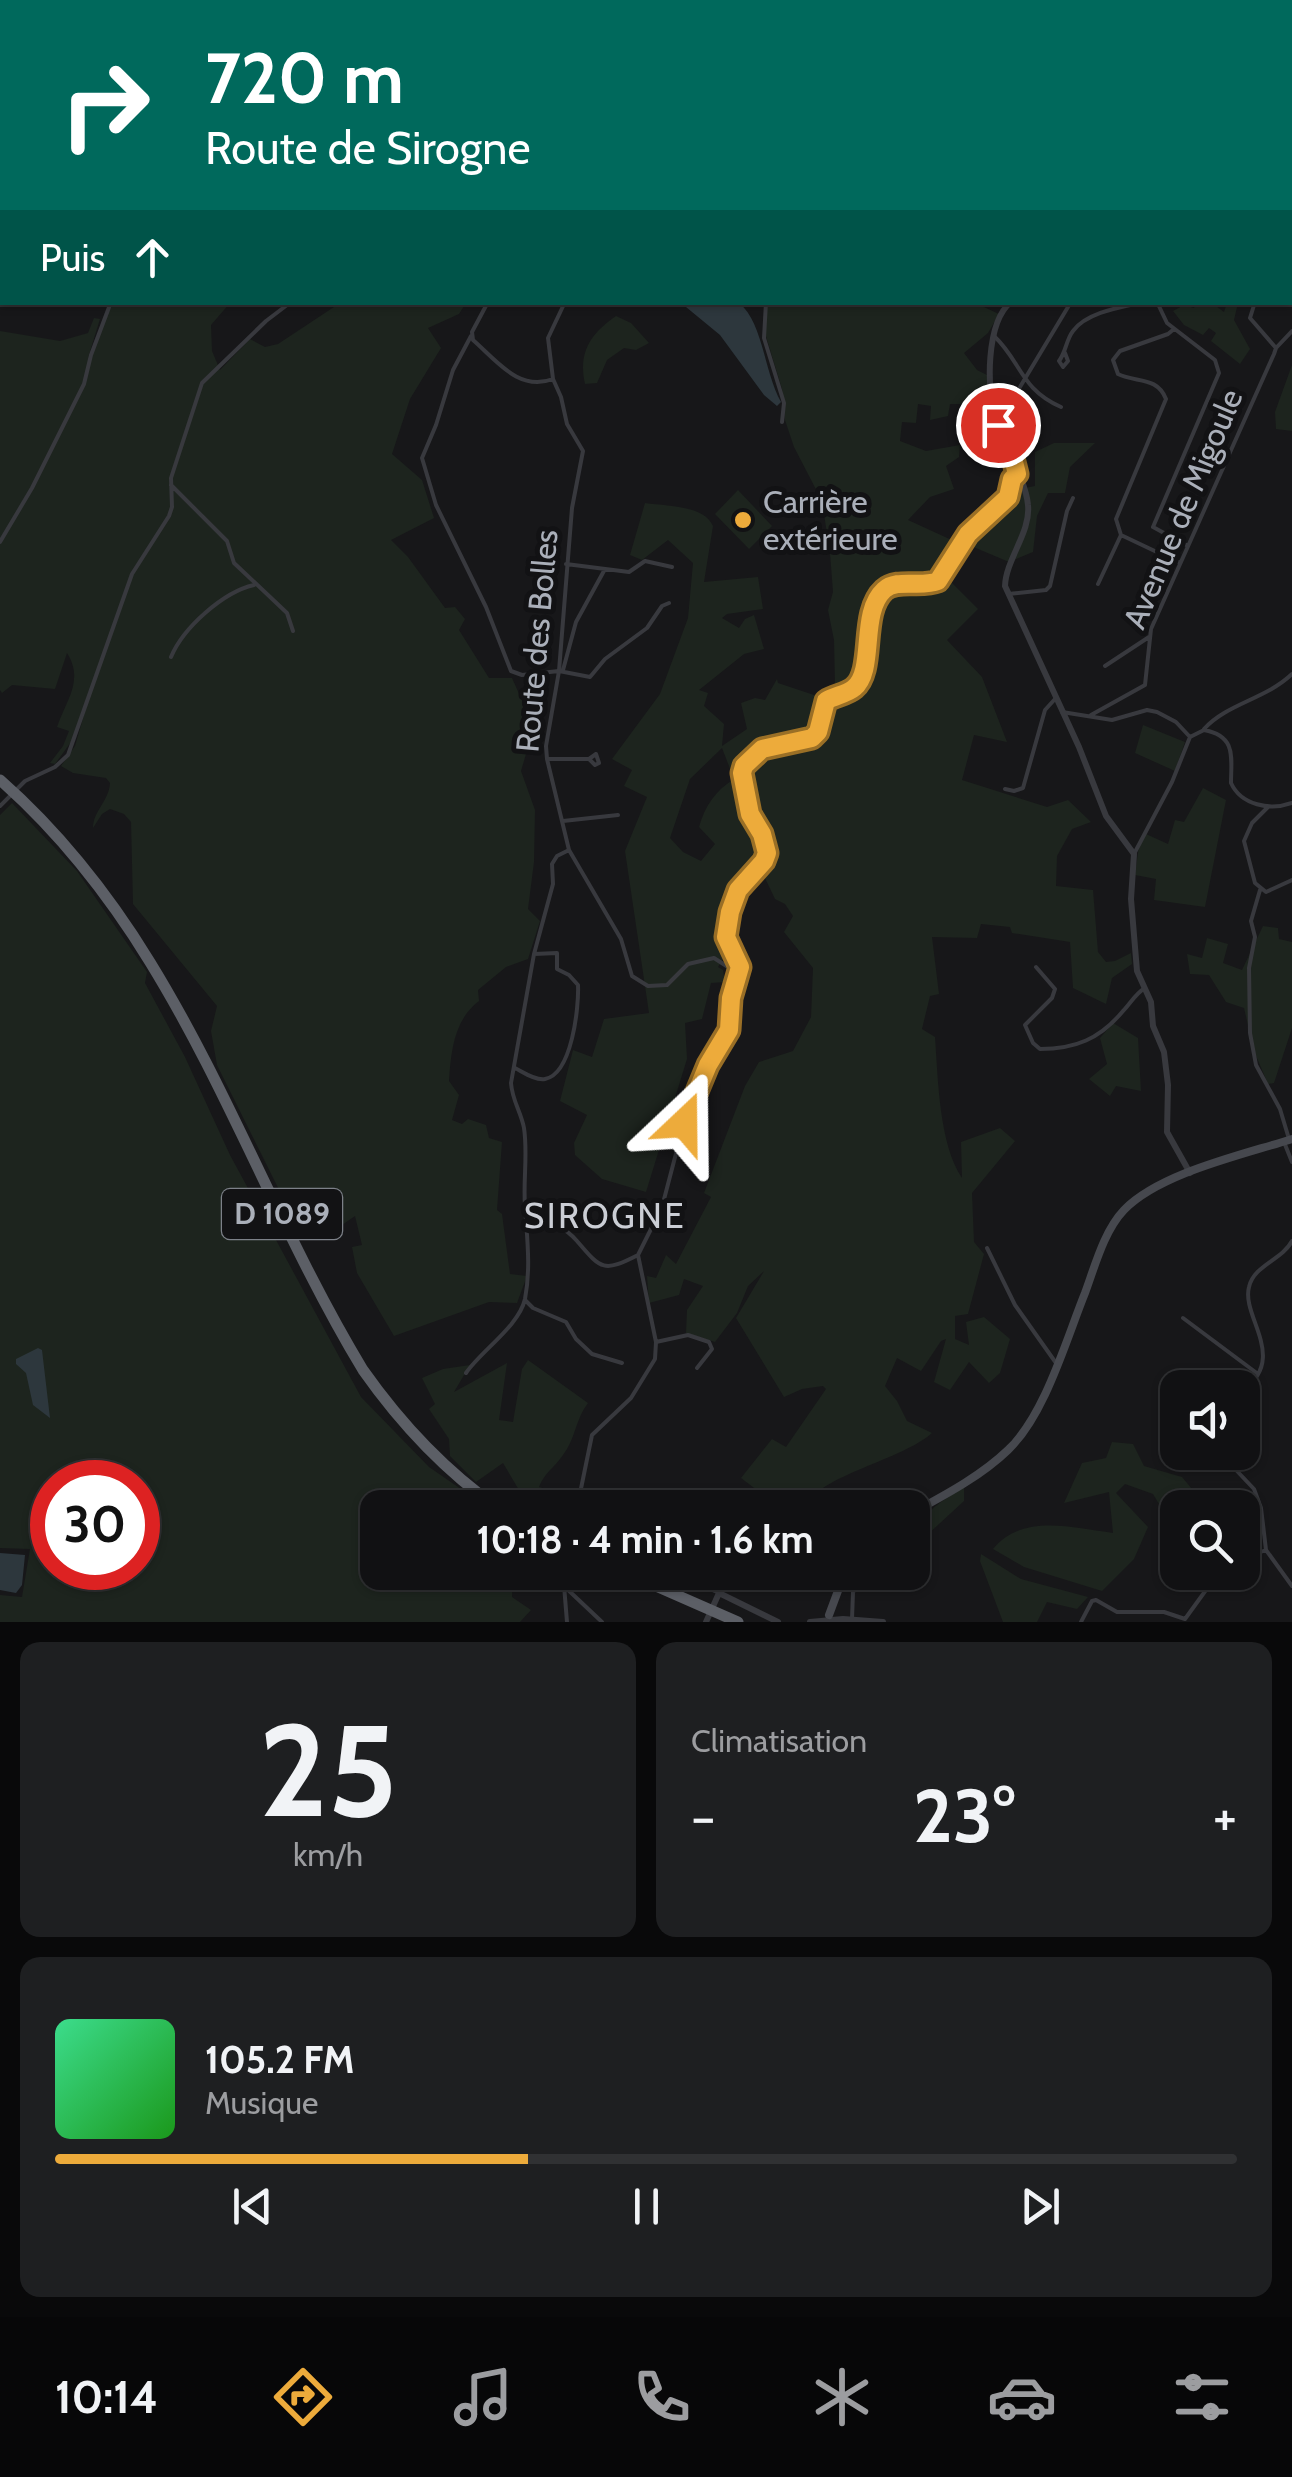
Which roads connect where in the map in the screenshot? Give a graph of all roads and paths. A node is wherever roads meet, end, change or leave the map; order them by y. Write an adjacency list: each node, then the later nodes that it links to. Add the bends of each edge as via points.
1 (110, 305): 28 (street, via 84,384)
2 (287, 305): 25 (street, via 206,378)
3 (486, 305): 14 (street)
4 (564, 305): 17 (street, via 548,338)
5 (766, 305): 22 (street, via 764,338 784,403)
6 (1007, 305): 13 (street)
7 (1070, 305): 18 (street)
8 (1131, 305): 16 (street, via 1084,321)
9 (1159, 305): 11 (street)
10 (1253, 305): 15 (street, via 1250,318)
11 (1174, 329): 27 (street, via 1120,350 1113,360 1118,374 1158,386 1166,400 1116,519); 29 (street, via 1214,360 1219,373 1153,526)
12 (1292, 331): 15 (street, Avenue de Migoule)
13 (992, 335): 18 (street); 21 (street)
14 (471, 336): 17 (street, via 522,382); 42 (street, via 422,458 436,505 511,670)
15 (1276, 348): 29 (street, Avenue de Migoule)
16 (1065, 353)
17 (553, 379): 31 (street, Route des Bolles, via 583,451)
18 (1023, 379): 19 (street); 20 (street)
19 (1061, 407)
20 (1004, 410): 21 (street); 23 (street)
21 (994, 412): 23 (street)
22 (782, 422)
23 (998, 425): 24 (street)
24 (1017, 474): 36 (street, via 1029,510 1005,579); 67 (street, via 1003,505 968,534 938,581 882,591 871,614 860,680 826,701 818,732 762,749 744,766 750,814 767,853 730,912 726,937 740,967)
25 (170, 484): 35 (street, via 227,541); 56 (street, via 169,516 132,574 68,754)
26 (1073, 498): 36 (street, via 1050,586)
27 (1122, 534): 30 (street); 34 (street)
28 (0, 542)
29 (1188, 546): 30 (street, Avenue de Migoule)
30 (1180, 562): 39 (street, Avenue de Migoule)
31 (566, 564): 33 (street); 42 (street, Route des Bolles)
32 (672, 567): 33 (street, via 645,561 629,572)
33 (605, 569): 42 (street, via 576,622)
34 (1098, 584)
35 (254, 586): 38 (street, via 287,613); 40 (street, via 219,601)
36 (1008, 594): 44 (street)
37 (669, 603): 42 (street, via 590,677)
38 (293, 631)
39 (1149, 637): 41 (street); 45 (street, Avenue de Migoule, via 1145,686)
40 (171, 657)
41 (1105, 666)
42 (561, 671): 51 (street, Route des Bolles)
43 (1292, 674): 49 (street)
44 (1055, 700): 46 (street); 54 (street, via 1044,710 1023,788)
45 (1101, 710): 47 (street, Avenue de Migoule); 48 (street)
46 (1061, 712): 47 (street); 61 (street, via 1106,816)
47 (1091, 715): 48 (street)
48 (1106, 719): 50 (street, via 1157,712)
49 (1204, 730): 50 (street); 57 (street, via 1217,733 1233,754 1235,792)
50 (1190, 737): 61 (street)
51 (546, 759): 52 (street); 59 (street, Route des Bolles)
52 (589, 760)
53 (0, 780): 86 (highway, D 1089, via 104,891 153,964 363,1370 430,1452)
54 (1005, 789)
55 (1292, 804): 57 (street)
56 (0, 806)
57 (1268, 807): 63 (street, via 1244,841)
58 (618, 815): 59 (street)
59 (562, 821): 60 (street, Route des Bolles)
60 (569, 850): 64 (street, via 552,864); 67 (street, Route des Bolles, via 638,982 668,985 688,964 714,958 728,967)
61 (1134, 854): 66 (street, via 1133,937)
62 (1292, 880): 63 (street)
63 (1260, 890): 69 (street, via 1251,921 1250,1032 1256,1065 1280,1108)
64 (534, 954): 68 (street); 68 (street, via 557,952 557,969 578,985 566,1056 543,1080)
65 (1036, 967): 66 (street, via 1058,988 1025,1025 1040,1049 1086,1044)
66 (1144, 988): 71 (street, via 1167,1070 1166,1132)
67 (732, 997): 75 (street, via 725,1040 684,1123 662,1208)
68 (514, 1068): 72 (street, via 512,1093 526,1147)
69 (1288, 1140): 70 (street); 71 (main road)
70 (1292, 1162)
71 (1190, 1174): 80 (main road, via 1144,1195 1114,1222)
72 (526, 1214): 75 (street, via 565,1230 600,1266); 76 (street)
73 (1292, 1240): 83 (street, via 1248,1288 1262,1340)
74 (986, 1248): 80 (street, via 1014,1305)
75 (638, 1256): 78 (street)
76 (525, 1299): 79 (street, via 566,1322 592,1354); 84 (street)
77 (1183, 1318): 82 (street)
78 (656, 1342): 81 (street, via 688,1335 710,1342 712,1349); 87 (street, via 650,1371 590,1441)
79 (622, 1363)
80 (1056, 1364): 88 (main road, via 1010,1448)
81 (696, 1368)
82 (1253, 1370)
83 (1258, 1370)
84 (466, 1373)
85 (1236, 1470): 89 (street, via 1254,1489)
86 (476, 1490)
87 (580, 1490)
88 (930, 1502)
89 (1266, 1550): 90 (street); 91 (street)
90 (1260, 1552)
91 (1292, 1586)
92 (565, 1590): 102 (street)
93 (572, 1590): 103 (street)
94 (665, 1590): 105 (highway)
95 (708, 1590): 99 (street)
96 (838, 1590): 100 (main road)
97 (854, 1590): 101 (street)
98 (1205, 1590): 109 (street, via 1184,1619 1117,1612 1096,1600)
99 (718, 1595): 104 (street); 106 (street)
100 (829, 1614)
101 (852, 1619): 107 (street); 108 (street)
102 (567, 1622)
103 (602, 1622)
104 (706, 1622)
105 (739, 1622)
106 (778, 1622)
107 (810, 1622)
108 (883, 1622)
109 (1082, 1622)

